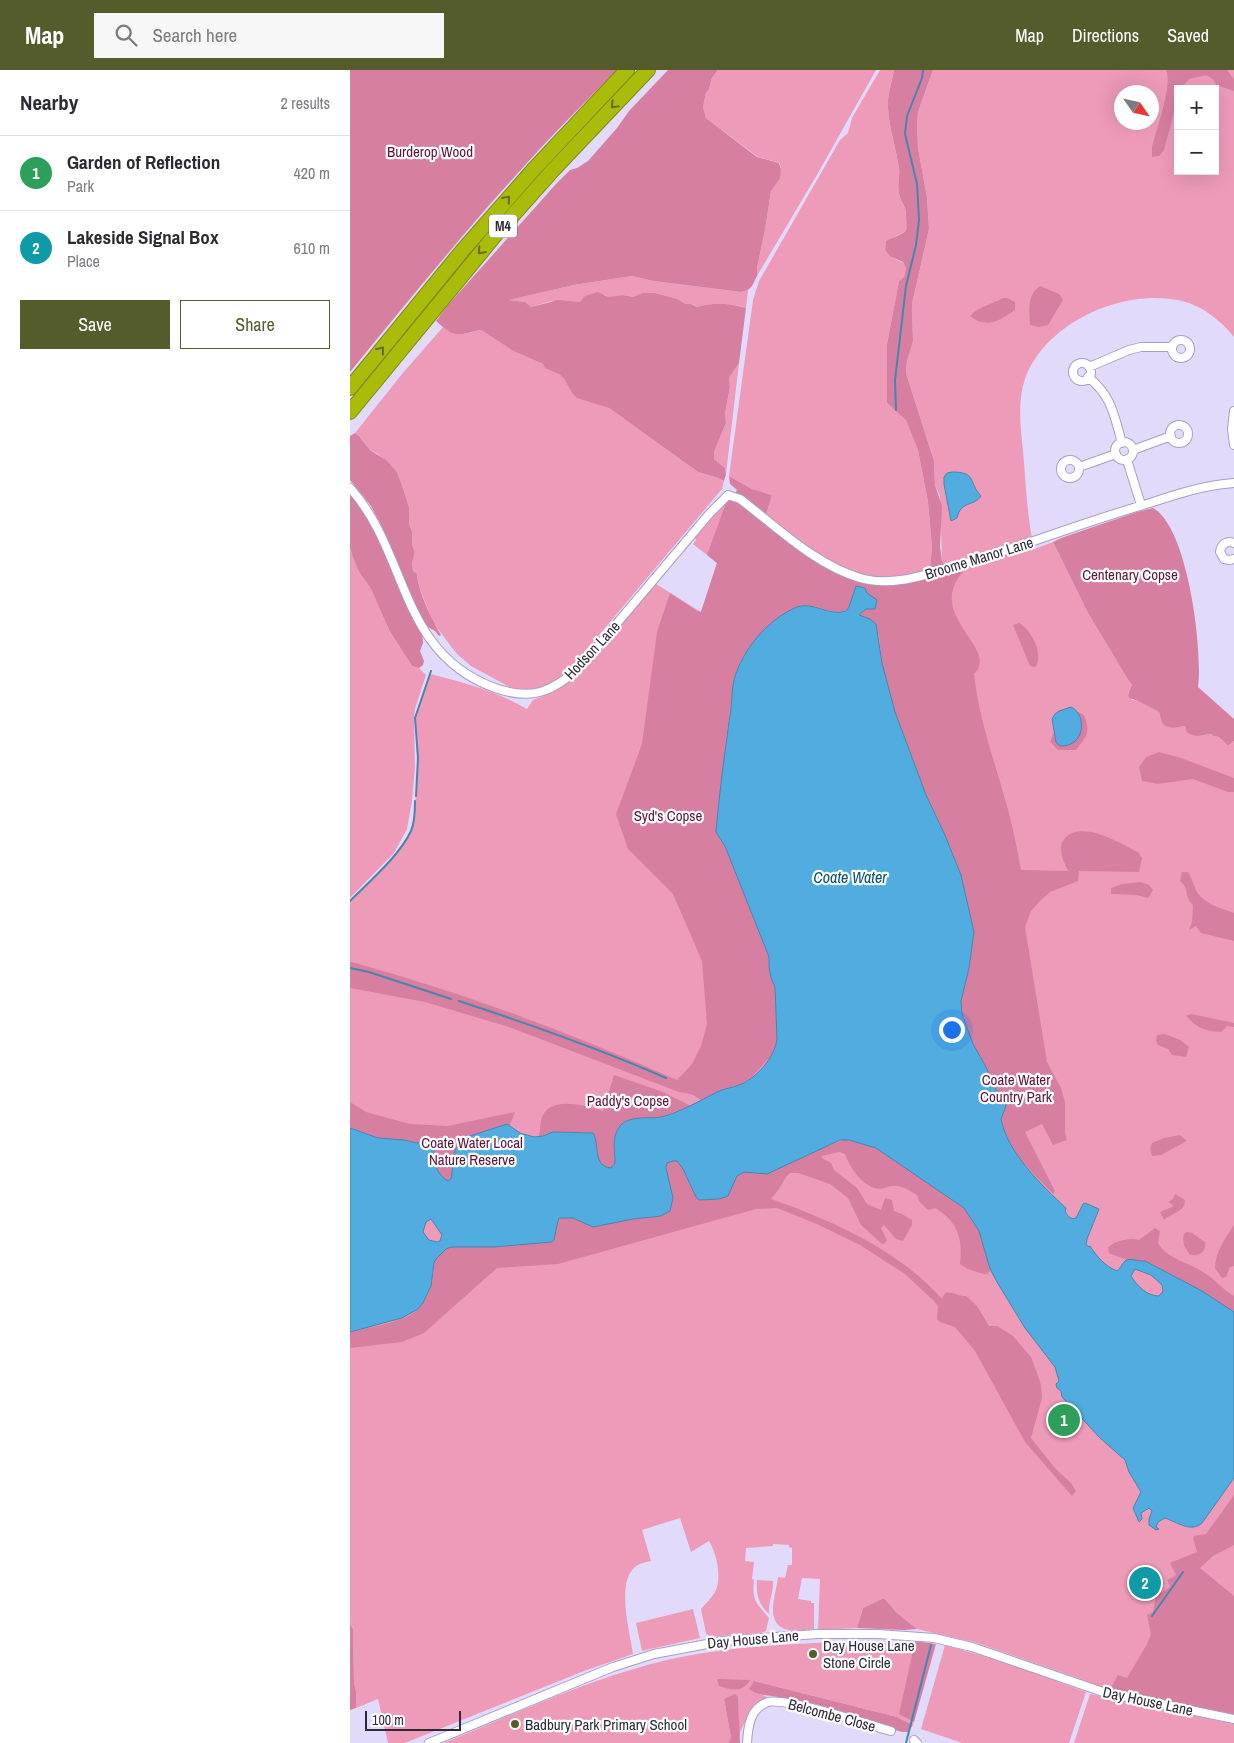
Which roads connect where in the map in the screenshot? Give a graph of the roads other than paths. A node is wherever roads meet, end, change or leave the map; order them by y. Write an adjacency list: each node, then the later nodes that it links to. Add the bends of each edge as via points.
1 (627, 70): 6 (highway, M4, one-way to 1, via 468,244)
2 (648, 70): 8 (highway, M4, one-way to 8, via 497,233)
3 (1172, 348): 4 (street, via 1135,349)
4 (1089, 367): 5 (street); 5 (street, via 1080,363 1073,372 1079,380)
5 (1088, 377): 10 (street, via 1107,396)
6 (350, 388)
7 (1234, 411): 11 (street)
8 (350, 412)
9 (1171, 436): 12 (street)
10 (1122, 443): 12 (street, via 1130,445); 13 (street)
11 (1234, 445)
12 (1133, 450): 14 (street)
13 (1116, 454): 14 (street); 15 (street)
14 (1127, 460): 19 (street)
15 (1079, 467)
16 (1234, 483): 19 (street, Broome Manor Lane)
17 (350, 488): 18 (street, Hodson Lane, via 373,518 414,615 437,648 472,678 518,695 543,691 560,684 575,672 719,504 728,495)
18 (740, 499): 19 (street, Broome Manor Lane, via 825,562 873,581 916,577)
19 (1141, 505)
20 (1234, 543): 21 (street, via 1225,543 1220,552 1224,559)
21 (1234, 559)
22 (1234, 1719): 24 (street, Day House Lane, via 1091,1688 972,1647 942,1640 878,1634 817,1634 723,1641 654,1654 613,1667)
23 (886, 1732): 25 (street, Belcombe Close, via 810,1708 770,1701 752,1715)
24 (428, 1743)
25 (747, 1743)

